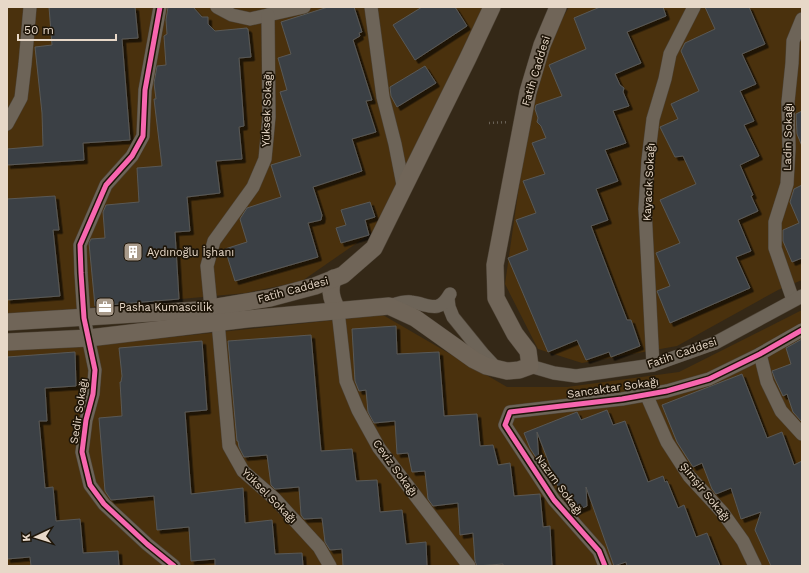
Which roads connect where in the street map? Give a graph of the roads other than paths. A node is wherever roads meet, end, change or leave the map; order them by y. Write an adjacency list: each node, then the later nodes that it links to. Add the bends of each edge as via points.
1 (30, 7): 11 (street, via 21,98)
2 (160, 7): 18 (street, Sedir Sokağı, via 145,90 143,136 132,156 106,185 80,245)
3 (217, 7): 9 (street, via 232,15 250,19)
4 (304, 7): 9 (street)
5 (371, 7): 12 (street, via 383,98)
6 (492, 7): 12 (main road, Fatih Caddesi)
7 (558, 7): 25 (main road, Fatih Caddesi, via 542,45 528,92 495,265 496,298 514,334 528,351)
8 (694, 7): 24 (street, Kayacık Sokağı, via 670,54 653,119 648,160 645,210)
9 (268, 15): 17 (street, Yüksek Sokağı, via 269,117 265,159 253,187 214,241 207,266)
10 (802, 20): 14 (street, Ladin Sokağı, via 793,41 788,102 790,148 787,184 775,222 775,248)
11 (7, 124)
12 (404, 190): 13 (main road, Fatih Caddesi, via 374,248 343,275)
13 (334, 278): 16 (main road, via 331,292); 17 (main road, Fatih Caddesi, via 315,286)
14 (798, 298): 24 (street, Fatih Caddesi, via 715,343)
15 (389, 306): 16 (main road, Fatih Caddesi); 26 (main road, via 415,318 474,360); 26 (street, via 412,302 435,308 443,304 449,295 449,307 453,317)
16 (338, 311): 17 (main road, Fatih Caddesi); 32 (street, Ceviz Sokağı, via 346,381 358,410 379,448)
17 (214, 315): 18 (main road, Fatih Caddesi, via 199,310); 21 (main road, Fatih Caddesi); 31 (street, Yüksel Sokağı, via 228,446 243,471 275,499 319,547)
18 (84, 318): 19 (main road, Fatih Caddesi); 21 (street, Sedir Sokağı)
19 (7, 322)
20 (802, 330): 23 (street, Sancaktar Sokağı)
21 (89, 338): 22 (main road, Fatih Caddesi); 30 (street, Sedir Sokağı, via 95,370 82,452 90,485 104,504)
22 (7, 342)
23 (760, 354): 27 (street, Sancaktar Sokağı, via 709,379); 29 (street, via 767,382 782,411)
24 (653, 365): 25 (street, Fatih Caddesi, via 576,376 554,374)
25 (530, 366): 26 (main road, via 519,370)
26 (498, 369)
27 (646, 394): 28 (street, Sancaktar Sokağı); 34 (street, Şimşir Sokağı, via 667,442 689,476 723,512 743,541)
28 (510, 412): 33 (street, Nazım Sokağı, via 505,425 554,500 599,551)
29 (802, 434)
30 (174, 566)
31 (330, 566)
32 (469, 566)
33 (605, 566)
34 (755, 566)

